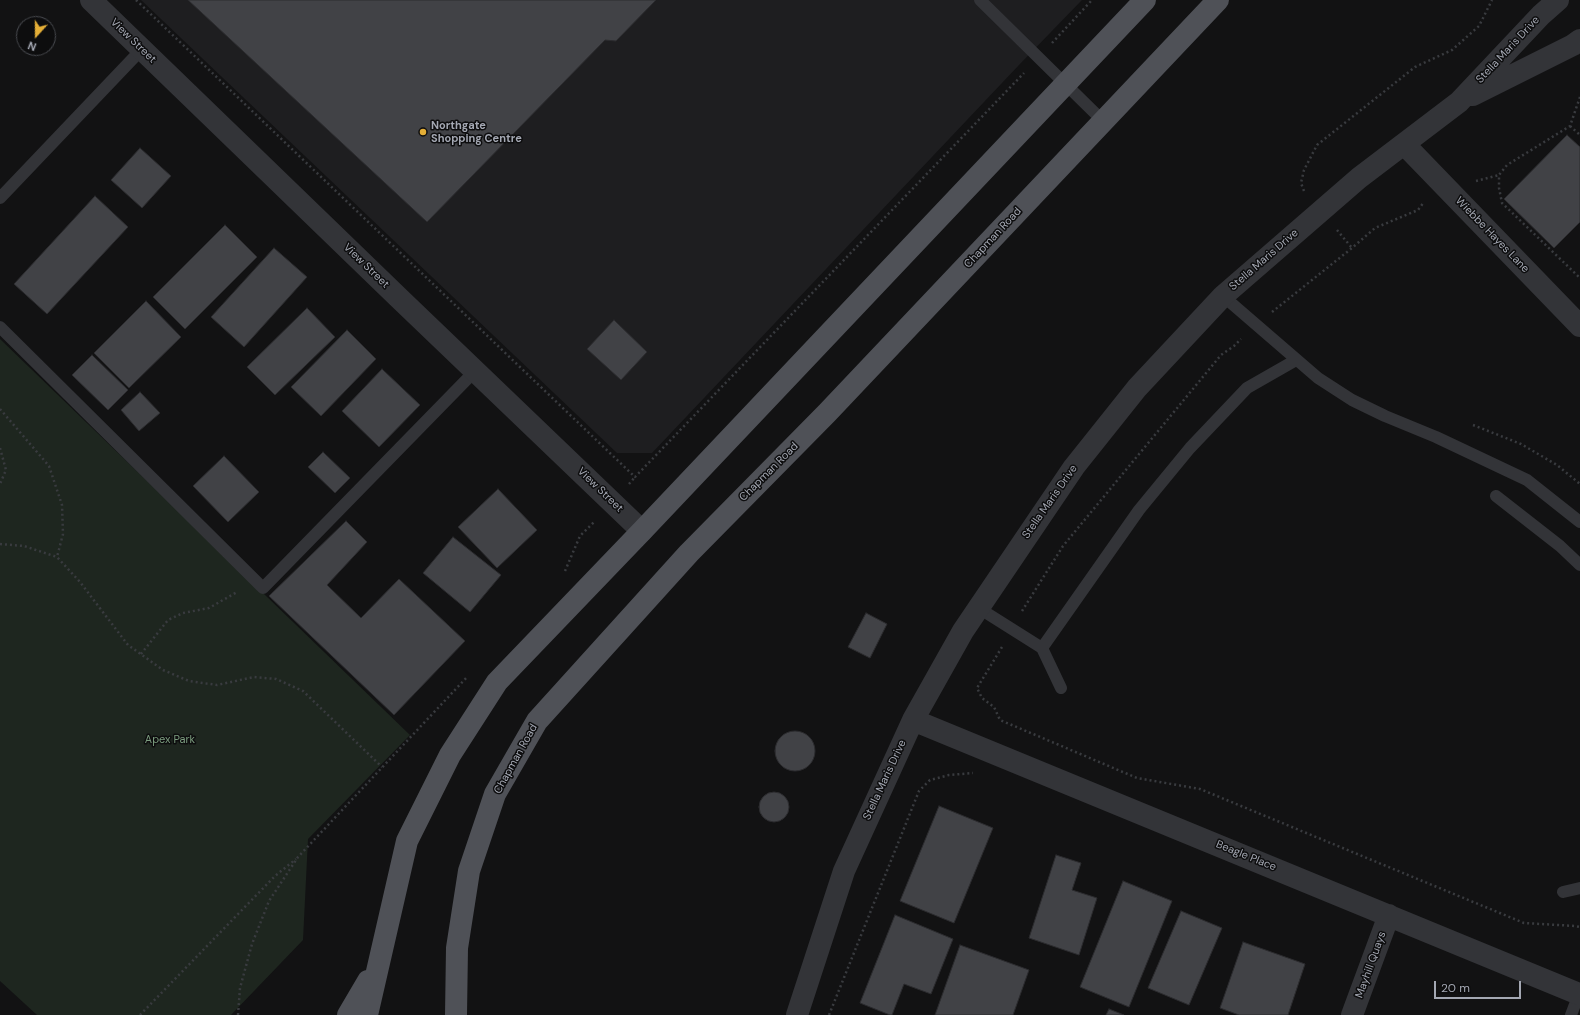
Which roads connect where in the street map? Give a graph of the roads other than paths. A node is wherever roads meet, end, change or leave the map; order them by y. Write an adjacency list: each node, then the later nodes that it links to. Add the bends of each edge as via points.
1 (91, 0): 7 (street, View Street)
2 (980, 0): 8 (lane)
3 (1145, 0): 8 (main road)
4 (1218, 0): 10 (main road, Chapman Road)
5 (1558, 0): 9 (street, Stella Maris Drive)
6 (1580, 40): 9 (street, Stella Maris Drive)
7 (142, 49): 12 (lane); 17 (street, View Street)
8 (1064, 84): 10 (lane); 20 (main road)
9 (1459, 102): 11 (street, Stella Maris Drive)
10 (1103, 122): 33 (main road, Chapman Road, via 827,413 689,553 537,721 495,794 469,871 457,948)
11 (1404, 144): 13 (street, Stella Maris Drive, via 1359,178); 14 (street, Wiebbe Hayes Lane)
12 (0, 198)
13 (1223, 296): 16 (lane); 22 (street, Stella Maris Drive, via 1137,388 1074,467)
14 (1580, 326)
15 (0, 327): 17 (lane, via 263,588)
16 (1296, 360): 19 (lane, via 1352,400 1527,480); 23 (lane, via 1246,388 1190,448 1139,510)
17 (475, 371): 20 (street, View Street)
18 (1496, 496): 21 (lane)
19 (1580, 522)
20 (642, 531): 29 (main road, via 497,682 450,755 406,841)
21 (1580, 565)
22 (977, 608): 23 (lane); 25 (street, Stella Maris Drive)
23 (1042, 648): 24 (lane)
24 (1060, 688)
25 (913, 720): 28 (street, Beagle Place); 34 (street, Stella Maris Drive, via 844,871)
26 (1580, 888): 27 (lane)
27 (1563, 892)
28 (1389, 915): 30 (street, Beagle Place); 35 (street, Mayhill Quays)
29 (379, 962): 31 (main road); 32 (main road)
30 (1580, 992): 36 (lane)
31 (348, 1015)
32 (367, 1015)
33 (456, 1015)
34 (797, 1015)
35 (1352, 1015)
36 (1571, 1015)

